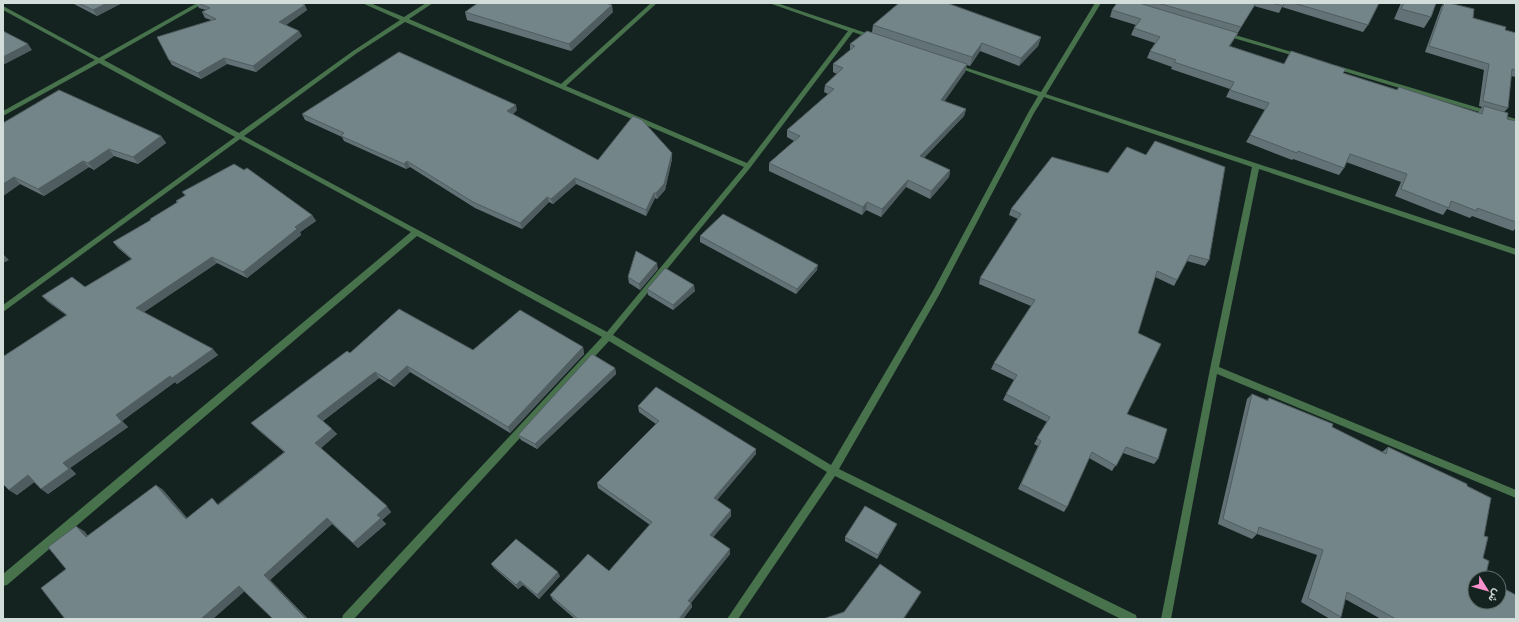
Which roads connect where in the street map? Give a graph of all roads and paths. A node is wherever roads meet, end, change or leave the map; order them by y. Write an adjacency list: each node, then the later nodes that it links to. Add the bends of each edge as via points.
1 (201, 3): 13 (street)
2 (365, 3): 8 (street)
3 (430, 3): 8 (street)
4 (654, 3): 16 (street)
5 (772, 3): 9 (street)
6 (1098, 3): 17 (street)
7 (3, 8): 13 (street)
8 (404, 20): 16 (street); 20 (street, via 355,52)
9 (852, 30): 11 (street); 21 (street)
10 (1220, 32): 12 (street)
11 (881, 40)
12 (1303, 57)
13 (98, 60): 18 (street); 20 (street)
14 (947, 62): 17 (street)
15 (1326, 64): 19 (street)
16 (563, 86): 21 (street)
17 (1042, 95): 22 (street); 28 (street, via 936,293)
18 (3, 114)
19 (1516, 121)
20 (240, 136): 23 (street); 25 (street)
21 (748, 166): 26 (street)
22 (1256, 166): 24 (street); 27 (street)
23 (416, 232): 26 (street); 30 (street)
24 (1516, 252)
25 (3, 309)
26 (608, 336): 28 (street); 31 (street)
27 (1214, 369): 29 (street); 34 (street)
28 (833, 470): 32 (street); 33 (street)
29 (1516, 494)
30 (3, 580)
31 (347, 619)
32 (732, 619)
33 (1132, 619)
34 (1166, 619)

